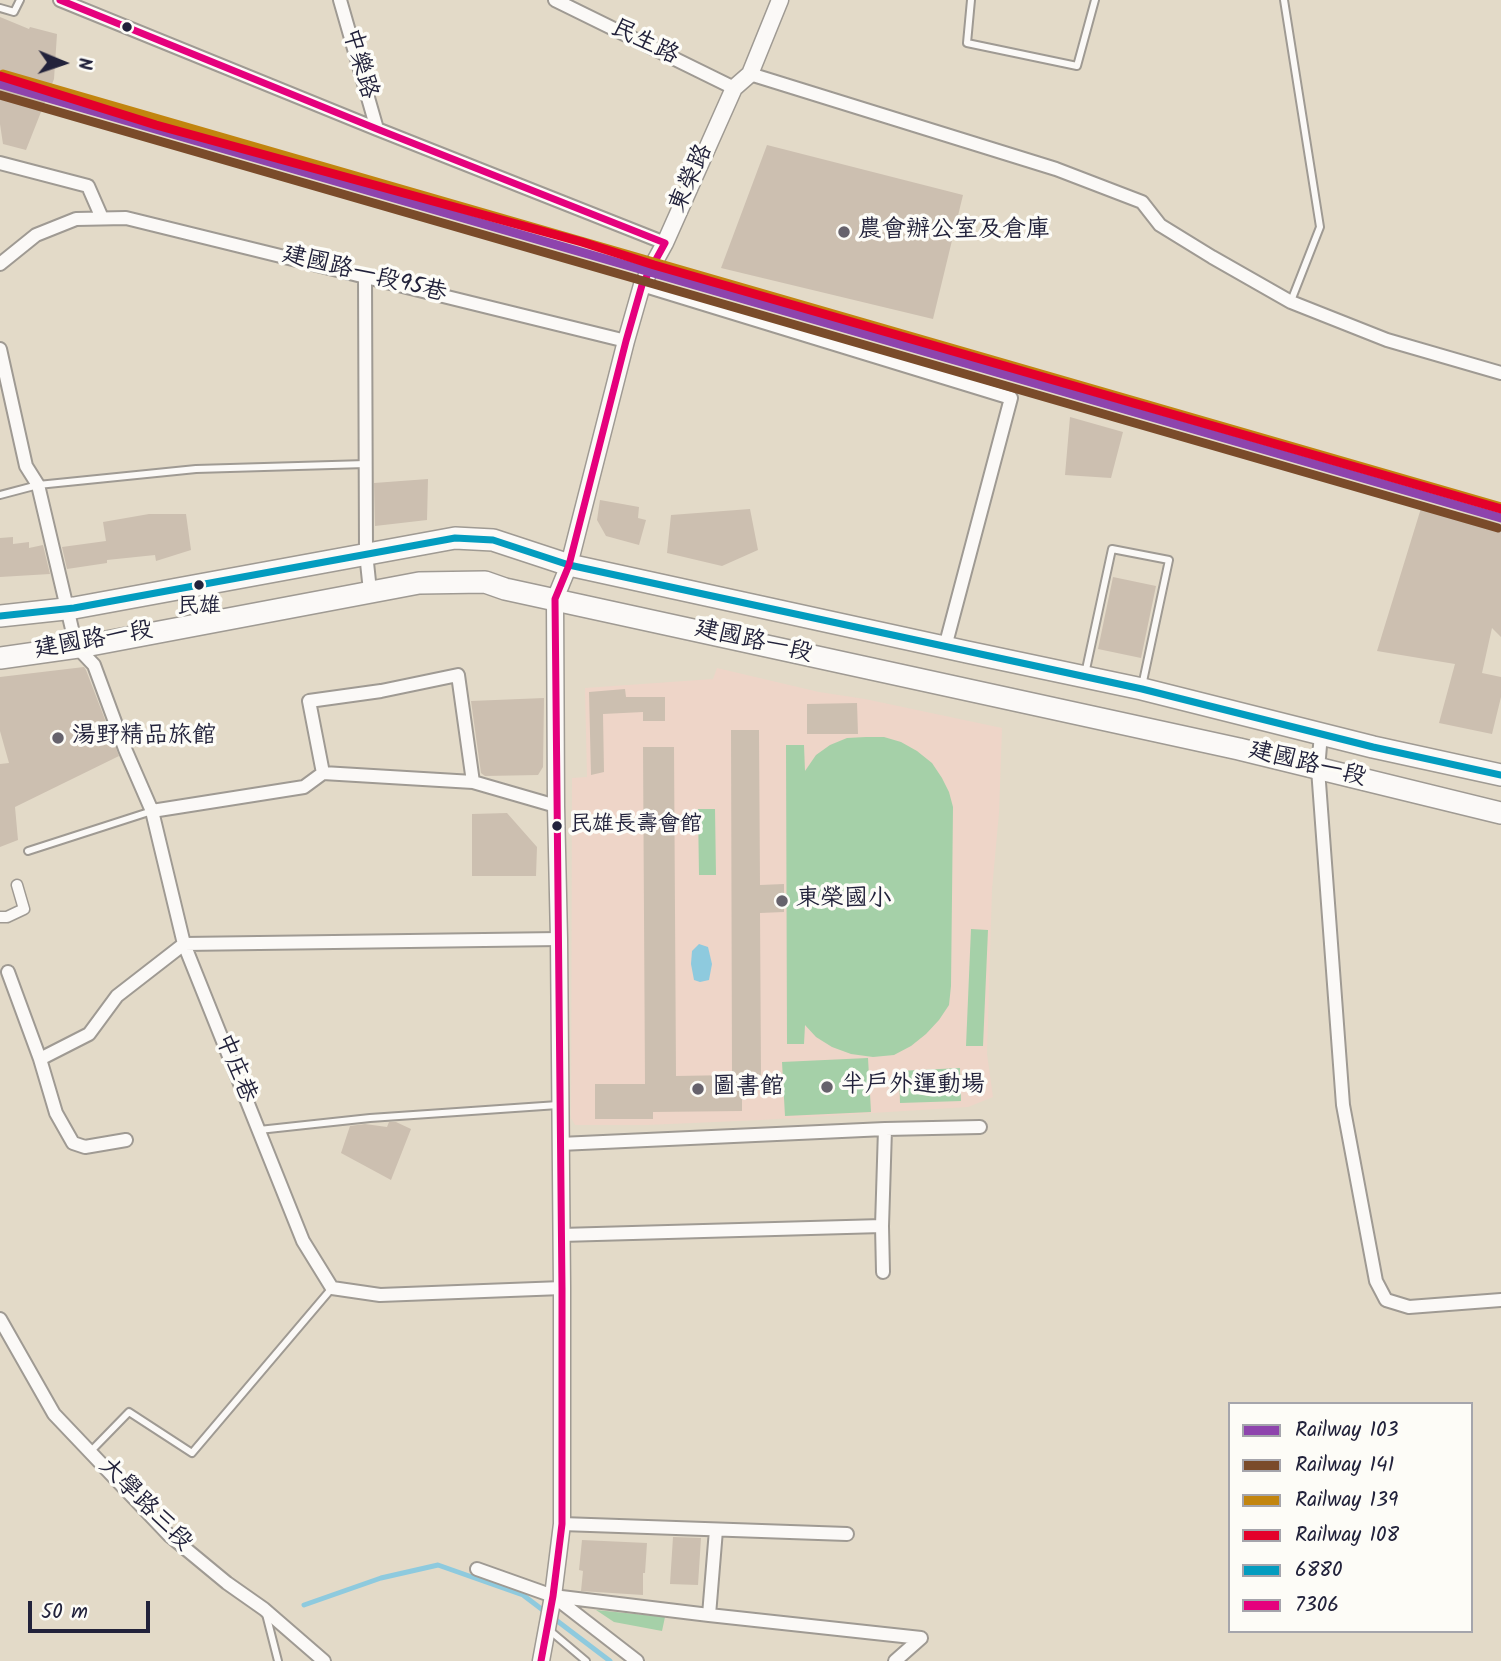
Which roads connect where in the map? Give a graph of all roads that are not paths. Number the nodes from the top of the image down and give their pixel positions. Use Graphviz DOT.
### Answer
graph roads {
  1 [pos="20,0"];
  2 [pos="60,0"];
  3 [pos="340,0"];
  4 [pos="555,0"];
  5 [pos="779,0"];
  6 [pos="971,0"];
  7 [pos="1095,0"];
  8 [pos="1284,0"];
  9 [pos="0,8"];
  10 [pos="750,74"];
  11 [pos="734,88"];
  12 [pos="377,129"];
  13 [pos="0,163"];
  14 [pos="102,218"];
  15 [pos="665,243"];
  16 [pos="0,264"];
  17 [pos="365,276"];
  18 [pos="642,285"];
  19 [pos="1291,302"];
  20 [pos="626,341"];
  21 [pos="0,349"];
  22 [pos="1501,373"];
  23 [pos="366,464"];
  24 [pos="38,485"];
  25 [pos="0,495"];
  26 [pos="366,553"];
  27 [pos="569,565"];
  28 [pos="370,591"];
  29 [pos="555,599"];
  30 [pos="67,608"];
  31 [pos="0,616"];
  32 [pos="74,638"];
  33 [pos="946,647"];
  34 [pos="0,658"];
  35 [pos="1084,676"];
  36 [pos="1142,689"];
  37 [pos="1321,734"];
  38 [pos="1318,769"];
  39 [pos="323,774"];
  40 [pos="1501,775"];
  41 [pos="473,782"];
  42 [pos="556,806"];
  43 [pos="152,811"];
  44 [pos="1501,813"];
  45 [pos="28,851"];
  46 [pos="17,885"];
  47 [pos="0,918"];
  48 [pos="559,939"];
  49 [pos="184,944"];
  50 [pos="8,972"];
  51 [pos="40,1059"];
  52 [pos="560,1105"];
  53 [pos="980,1127"];
  54 [pos="885,1129"];
  55 [pos="259,1130"];
  56 [pos="126,1140"];
  57 [pos="560,1144"];
  58 [pos="882,1226"];
  59 [pos="561,1235"];
  60 [pos="883,1272"];
  61 [pos="332,1288"];
  62 [pos="562,1288"];
  63 [pos="1501,1300"];
  64 [pos="0,1320"];
  65 [pos="90,1452"];
  66 [pos="562,1524"];
  67 [pos="716,1530"];
  68 [pos="847,1534"];
  69 [pos="477,1569"];
  70 [pos="552,1600"];
  71 [pos="264,1609"];
  72 [pos="709,1615"];
  73 [pos="547,1627"];
  74 [pos="278,1661"];
  75 [pos="324,1661"];
  76 [pos="541,1661"];
  77 [pos="586,1661"];
  78 [pos="638,1661"];
  79 [pos="895,1661"];
  1 -- 9 [label="lane"];
  2 -- 12 [label="street"];
  3 -- 12 [label="street, 中樂路"];
  4 -- 11 [label="street, 民生路"];
  5 -- 10 [label="street"];
  6 -- 7 [label="lane"];
  8 -- 19 [label="lane"];
  10 -- 11 [label="street, 東榮路"];
  10 -- 19 [label="street"];
  11 -- 15 [label="street, 東榮路"];
  12 -- 15 [label="street"];
  13 -- 14 [label="street"];
  14 -- 16 [label="street, 建國路一段95巷"];
  14 -- 17 [label="street, 建國路一段95巷"];
  15 -- 18 [label="street, 東榮路"];
  17 -- 20 [label="street, 建國路一段95巷"];
  17 -- 23 [label="street"];
  18 -- 20 [label="street, 東榮路"];
  18 -- 33 [label="street"];
  19 -- 22 [label="street"];
  20 -- 27 [label="street, 東榮路"];
  21 -- 24 [label="street"];
  23 -- 24 [label="lane"];
  23 -- 26 [label="street"];
  24 -- 25 [label="lane"];
  24 -- 30 [label="street"];
  26 -- 27 [label="main road, 建國路一段"];
  26 -- 28 [label="street"];
  26 -- 30 [label="main road, 建國路一段"];
  27 -- 29 [label="street, 東榮路"];
  27 -- 33 [label="main road, 建國路一段"];
  28 -- 29 [label="main road, 建國路一段"];
  28 -- 32 [label="main road, 建國路一段"];
  29 -- 38 [label="main road, 建國路一段"];
  29 -- 42 [label="street, 東榮路"];
  30 -- 31 [label="main road, 建國路一段"];
  30 -- 32 [label="street"];
  32 -- 34 [label="main road, 建國路一段"];
  32 -- 43 [label="street, 中庄巷"];
  33 -- 35 [label="main road, 建國路一段"];
  35 -- 36 [label="main road, 建國路一段"];
  35 -- 36 [label="lane"];
  36 -- 37 [label="main road, 建國路一段"];
  37 -- 38 [label="street"];
  37 -- 40 [label="main road, 建國路一段"];
  38 -- 44 [label="main road, 建國路一段"];
  38 -- 63 [label="street"];
  39 -- 41 [label="street"];
  39 -- 41 [label="street"];
  39 -- 43 [label="street"];
  41 -- 42 [label="street"];
  42 -- 48 [label="street, 東榮路"];
  43 -- 45 [label="lane"];
  43 -- 49 [label="street, 中庄巷"];
  46 -- 47 [label="street"];
  48 -- 49 [label="street"];
  48 -- 52 [label="street, 東榮路"];
  49 -- 51 [label="street"];
  49 -- 55 [label="street, 中庄巷"];
  50 -- 51 [label="street"];
  51 -- 56 [label="street"];
  52 -- 55 [label="lane"];
  52 -- 57 [label="street, 東榮路"];
  53 -- 54 [label="street"];
  54 -- 57 [label="street"];
  54 -- 58 [label="street"];
  55 -- 61 [label="street, 中庄巷"];
  57 -- 59 [label="street, 東榮路"];
  58 -- 59 [label="street"];
  58 -- 60 [label="street"];
  59 -- 62 [label="street, 東榮路"];
  61 -- 62 [label="street"];
  61 -- 65 [label="lane"];
  62 -- 66 [label="street, 東榮路"];
  64 -- 65 [label="street, 大學路三段"];
  65 -- 71 [label="street, 大學路三段"];
  66 -- 67 [label="street"];
  66 -- 70 [label="street, 東榮路"];
  67 -- 68 [label="street"];
  67 -- 72 [label="street"];
  69 -- 70 [label="street"];
  70 -- 72 [label="street"];
  70 -- 73 [label="street, 東榮路"];
  70 -- 78 [label="street"];
  71 -- 74 [label="lane"];
  71 -- 75 [label="street, 大學路三段"];
  72 -- 79 [label="street"];
  73 -- 76 [label="street, 東榮路"];
  73 -- 77 [label="lane"];
}
